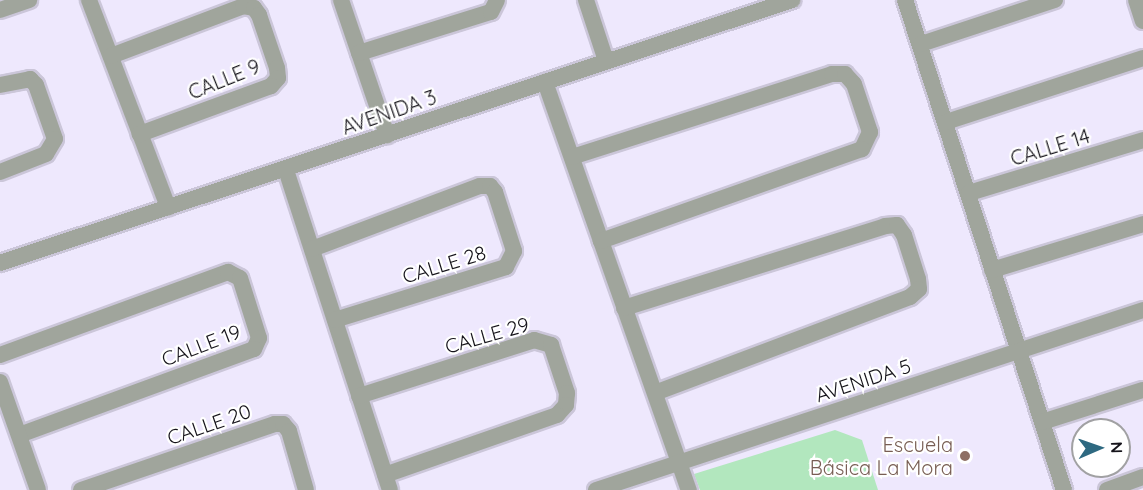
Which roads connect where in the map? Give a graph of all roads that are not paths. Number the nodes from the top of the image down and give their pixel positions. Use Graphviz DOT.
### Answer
graph roads {
  1 [pos="29,0"];
  2 [pos="89,0"];
  3 [pos="341,0"];
  4 [pos="497,0"];
  5 [pos="586,0"];
  6 [pos="792,0"];
  7 [pos="905,0"];
  8 [pos="1055,0"];
  9 [pos="1136,0"];
  10 [pos="0,10"];
  11 [pos="1143,21"];
  12 [pos="921,44"];
  13 [pos="359,53"];
  14 [pos="111,56"];
  15 [pos="1143,58"];
  16 [pos="606,61"];
  17 [pos="545,82"];
  18 [pos="0,85"];
  19 [pos="946,122"];
  20 [pos="140,134"];
  21 [pos="387,135"];
  22 [pos="1143,140"];
  23 [pos="572,158"];
  24 [pos="286,170"];
  25 [pos="0,172"];
  26 [pos="969,193"];
  27 [pos="168,207"];
  28 [pos="1143,224"];
  29 [pos="601,241"];
  30 [pos="312,249"];
  31 [pos="0,263"];
  32 [pos="992,270"];
  33 [pos="624,308"];
  34 [pos="1143,310"];
  35 [pos="335,320"];
  36 [pos="1019,352"];
  37 [pos="0,355"];
  38 [pos="0,382"];
  39 [pos="1143,390"];
  40 [pos="655,393"];
  41 [pos="359,396"];
  42 [pos="1042,422"];
  43 [pos="19,435"];
  44 [pos="679,462"];
  45 [pos="1143,477"];
  46 [pos="387,483"];
  47 [pos="38,490"];
  48 [pos="81,490"];
  49 [pos="306,490"];
  50 [pos="596,490"];
  51 [pos="689,490"];
  52 [pos="1064,490"];
  53 [pos="1107,490"];
  1 -- 10 [label="street"];
  2 -- 14 [label="street"];
  3 -- 13 [label="street"];
  4 -- 13 [label="street"];
  5 -- 16 [label="street"];
  6 -- 16 [label="street, AVENIDA 3"];
  7 -- 12 [label="street"];
  8 -- 12 [label="street"];
  9 -- 11 [label="street"];
  12 -- 19 [label="street"];
  13 -- 21 [label="street"];
  14 -- 20 [label="street"];
  14 -- 20 [label="street, CALLE 9"];
  15 -- 19 [label="street"];
  16 -- 17 [label="street, AVENIDA 3"];
  17 -- 21 [label="street, AVENIDA 3"];
  17 -- 23 [label="street"];
  18 -- 25 [label="street"];
  19 -- 26 [label="street"];
  20 -- 27 [label="street"];
  21 -- 24 [label="street, AVENIDA 3"];
  22 -- 26 [label="street, CALLE 14"];
  23 -- 29 [label="street"];
  23 -- 29 [label="street"];
  24 -- 27 [label="street, AVENIDA 3"];
  24 -- 30 [label="street"];
  26 -- 32 [label="street"];
  27 -- 31 [label="street, AVENIDA 3"];
  28 -- 32 [label="street"];
  29 -- 33 [label="street"];
  30 -- 35 [label="street"];
  30 -- 35 [label="street, CALLE 28"];
  32 -- 36 [label="street"];
  33 -- 40 [label="street"];
  33 -- 40 [label="street"];
  34 -- 36 [label="street, AVENIDA 5"];
  35 -- 41 [label="street"];
  36 -- 42 [label="street"];
  36 -- 44 [label="street, AVENIDA 5"];
  37 -- 43 [label="street, CALLE 19"];
  38 -- 43 [label="street"];
  39 -- 42 [label="street"];
  40 -- 44 [label="street"];
  41 -- 46 [label="street"];
  41 -- 46 [label="street, CALLE 29"];
  42 -- 52 [label="street"];
  43 -- 47 [label="street"];
  44 -- 50 [label="street, AVENIDA 5"];
  44 -- 51 [label="street"];
  45 -- 53 [label="street"];
  48 -- 49 [label="street, CALLE 20"];
}
